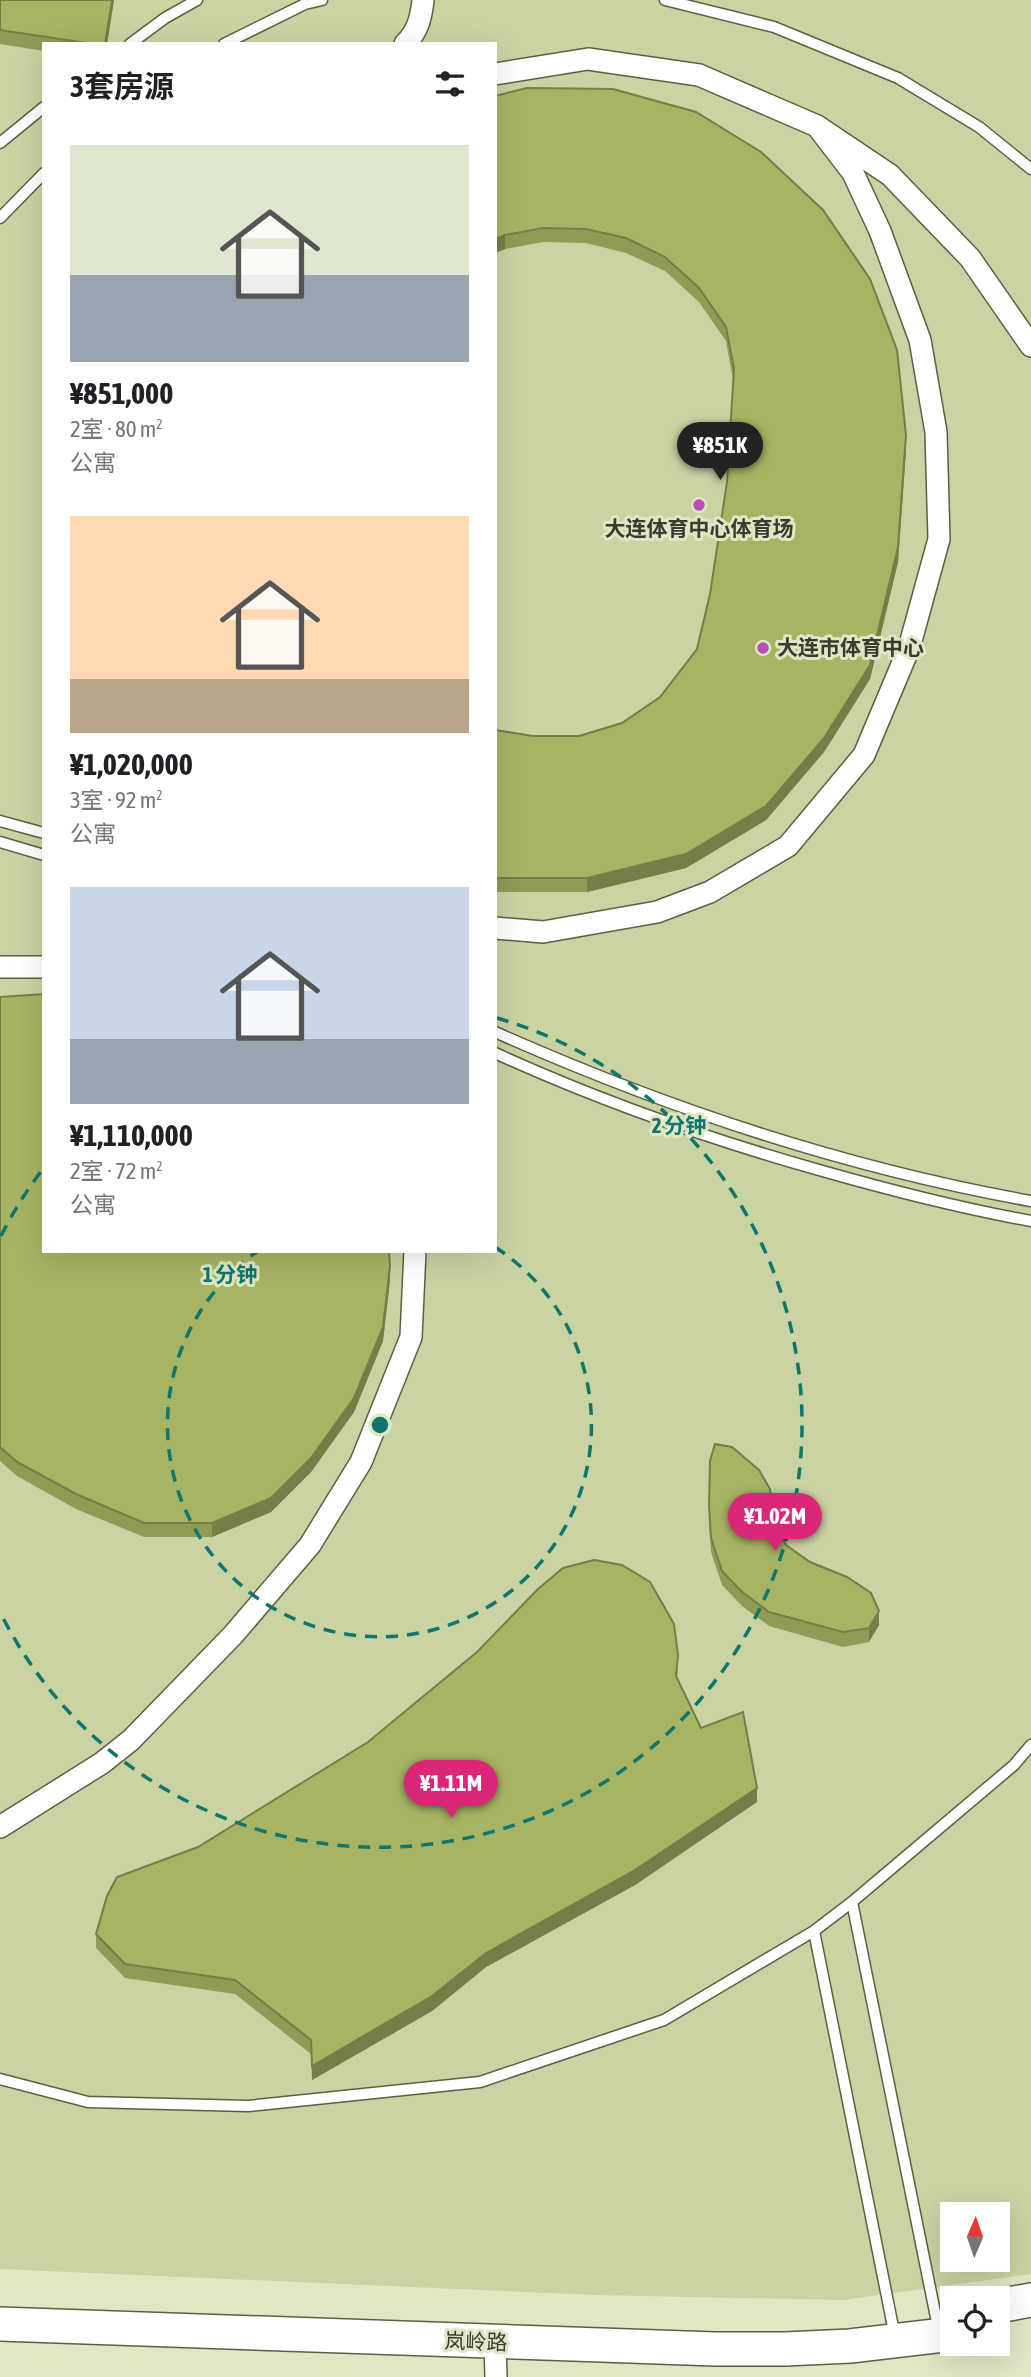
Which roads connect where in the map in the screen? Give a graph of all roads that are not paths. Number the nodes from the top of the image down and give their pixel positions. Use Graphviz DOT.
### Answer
graph roads {
  1 [pos="197,0"];
  2 [pos="322,0"];
  3 [pos="424,0"];
  4 [pos="665,0"];
  5 [pos="133,42"];
  6 [pos="227,42"];
  7 [pos="407,42"];
  8 [pos="497,74"];
  9 [pos="42,109"];
  10 [pos="817,125"];
  11 [pos="0,143"];
  12 [pos="1031,169"];
  13 [pos="42,175"];
  14 [pos="0,218"];
  15 [pos="1031,346"];
  16 [pos="0,821"];
  17 [pos="42,833"];
  18 [pos="0,842"];
  19 [pos="42,854"];
  20 [pos="497,928"];
  21 [pos="0,967"];
  22 [pos="42,967"];
  23 [pos="497,1033"];
  24 [pos="497,1054"];
  25 [pos="1031,1201"];
  26 [pos="1031,1221"];
  27 [pos="415,1253"];
  28 [pos="1031,1745"];
  29 [pos="0,1827"];
  30 [pos="852,1902"];
  31 [pos="814,1931"];
  32 [pos="0,2079"];
  33 [pos="1031,2300"];
  34 [pos="940,2301"];
  35 [pos="0,2304"];
  36 [pos="1010,2304"];
  37 [pos="1031,2322"];
  38 [pos="0,2324"];
  39 [pos="940,2325"];
  40 [pos="1010,2326"];
  41 [pos="894,2330"];
  42 [pos="495,2343"];
  43 [pos="496,2377"];
  1 -- 5 [label="lane"];
  2 -- 6 [label="lane"];
  3 -- 7 [label="street"];
  4 -- 12 [label="lane"];
  8 -- 10 [label="street"];
  9 -- 11 [label="lane"];
  10 -- 15 [label="street"];
  10 -- 20 [label="street"];
  13 -- 14 [label="lane"];
  16 -- 17 [label="lane"];
  18 -- 19 [label="lane"];
  21 -- 22 [label="street"];
  23 -- 25 [label="lane"];
  24 -- 26 [label="lane"];
  27 -- 29 [label="street"];
  28 -- 30 [label="lane"];
  30 -- 31 [label="lane"];
  30 -- 34 [label="lane"];
  31 -- 32 [label="lane"];
  31 -- 41 [label="lane"];
  33 -- 36 [label="main road"];
  35 -- 41 [label="main road, 岚岭路"];
  37 -- 40 [label="main road"];
  38 -- 42 [label="main road, 岚岭路"];
  39 -- 41 [label="main road, 岚岭路"];
  41 -- 42 [label="main road, 岚岭路"];
  42 -- 43 [label="street"];
}
